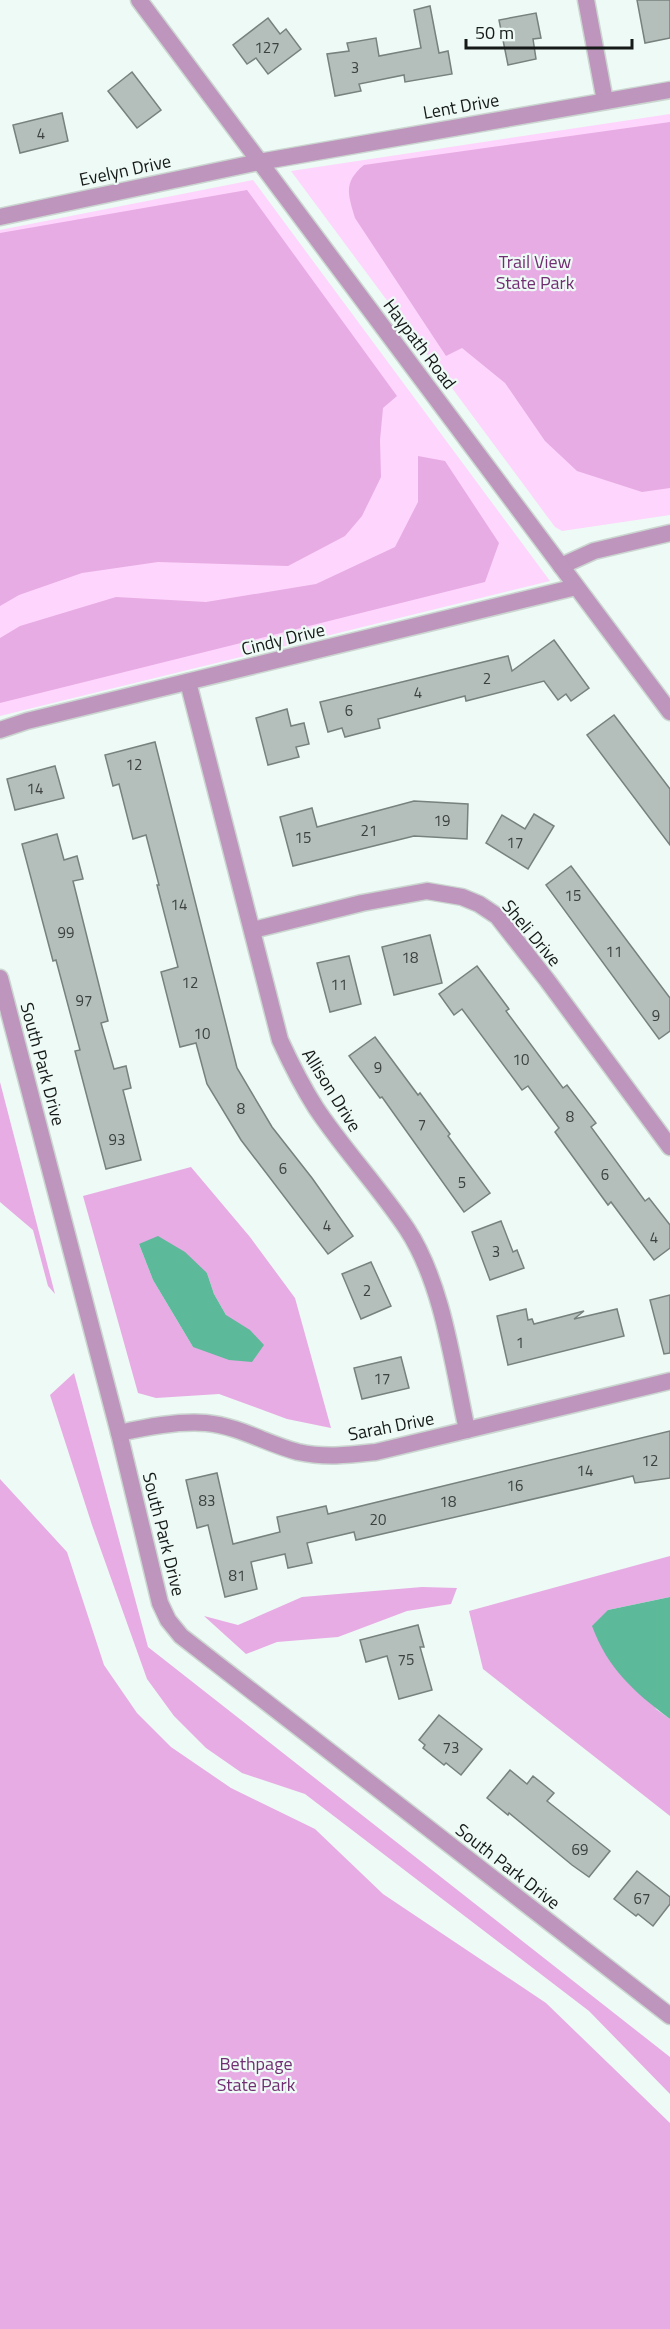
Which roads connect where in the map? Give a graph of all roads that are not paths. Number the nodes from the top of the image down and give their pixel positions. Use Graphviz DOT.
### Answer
graph roads {
  1 [pos="139,0"];
  2 [pos="586,0"];
  3 [pos="670,90"];
  4 [pos="605,101"];
  5 [pos="259,162"];
  6 [pos="0,217"];
  7 [pos="670,533"];
  8 [pos="561,566"];
  9 [pos="576,587"];
  10 [pos="188,682"];
  11 [pos="670,712"];
  12 [pos="0,730"];
  13 [pos="253,930"];
  14 [pos="0,978"];
  15 [pos="670,1147"];
  16 [pos="670,1381"];
  17 [pos="467,1430"];
  18 [pos="119,1433"];
  19 [pos="670,2016"];
  1 -- 5 [label="street, Haypath Road"];
  2 -- 4 [label="street"];
  3 -- 4 [label="street, Lent Drive"];
  4 -- 5 [label="street, Lent Drive"];
  5 -- 6 [label="street, Evelyn Drive"];
  5 -- 8 [label="street, Haypath Road"];
  7 -- 8 [label="street"];
  8 -- 9 [label="street, Haypath Road"];
  9 -- 10 [label="street, Cindy Drive"];
  9 -- 11 [label="street, Haypath Road"];
  10 -- 12 [label="street, Cindy Drive"];
  10 -- 13 [label="street, Allison Drive"];
  13 -- 15 [label="street, Sheli Drive"];
  13 -- 17 [label="street, Allison Drive"];
  14 -- 18 [label="street, South Park Drive"];
  16 -- 17 [label="street, Sarah Drive"];
  17 -- 18 [label="street, Sarah Drive"];
  18 -- 19 [label="street, South Park Drive"];
}
